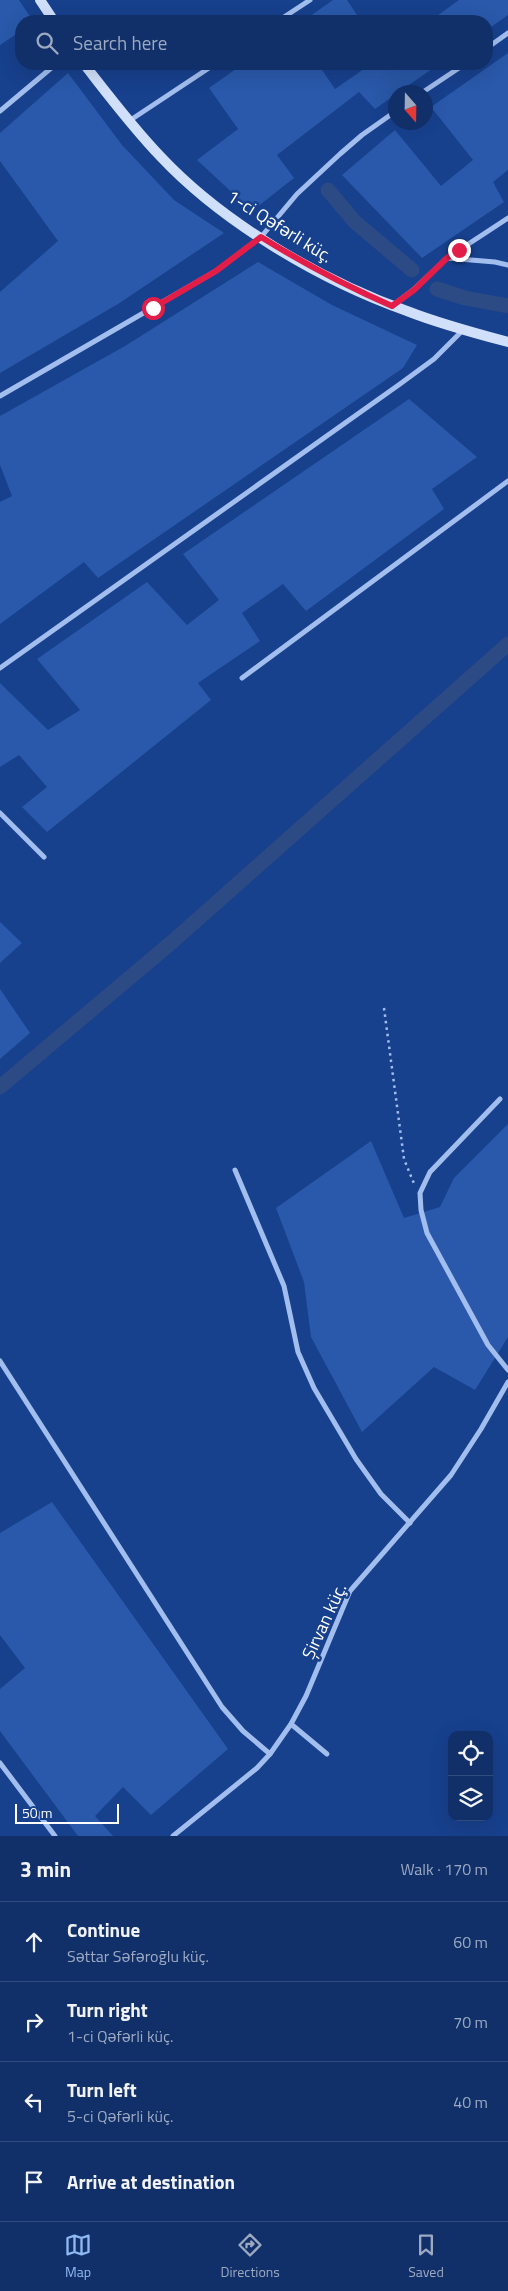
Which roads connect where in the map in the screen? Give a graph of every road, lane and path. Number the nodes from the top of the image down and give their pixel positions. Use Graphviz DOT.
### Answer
graph roads {
  1 [pos="40,0"];
  2 [pos="310,0"];
  3 [pos="50,15"];
  4 [pos="287,15"];
  5 [pos="508,33"];
  6 [pos="493,44"];
  7 [pos="49,70"];
  8 [pos="89,70"];
  9 [pos="206,70"];
  10 [pos="456,70"];
  11 [pos="433,85"];
  12 [pos="0,111"];
  13 [pos="388,117"];
  14 [pos="129,121"];
  15 [pos="508,218"];
  16 [pos="261,237"];
  17 [pos="447,258"];
  18 [pos="508,264"];
  19 [pos="392,306"];
  20 [pos="464,330"];
  21 [pos="508,342"];
  22 [pos="0,396"];
  23 [pos="508,481"];
  24 [pos="0,668"];
  25 [pos="242,678"];
  26 [pos="0,813"];
  27 [pos="44,857"];
  28 [pos="384,1008"];
  29 [pos="500,1099"];
  30 [pos="235,1170"];
  31 [pos="420,1193"];
  32 [pos="0,1360"];
  33 [pos="508,1370"];
  34 [pos="508,1382"];
  35 [pos="410,1523"];
  36 [pos="291,1724"];
  37 [pos="270,1754"];
  38 [pos="327,1754"];
  39 [pos="0,1763"];
  40 [pos="55,1836"];
  41 [pos="173,1836"];
  1 -- 3 [label="street"];
  2 -- 4 [label="street"];
  5 -- 6 [label="street"];
  7 -- 12 [label="street"];
  8 -- 14 [label="street, 1-ci Qəfərli küç."];
  9 -- 14 [label="street"];
  10 -- 11 [label="street"];
  13 -- 16 [label="street"];
  14 -- 16 [label="street, 1-ci Qəfərli küç."];
  15 -- 17 [label="street"];
  16 -- 19 [label="street, 1-ci Qəfərli küç."];
  16 -- 22 [label="street"];
  17 -- 18 [label="street"];
  17 -- 19 [label="street"];
  19 -- 20 [label="street, 1-ci Qəfərli küç."];
  20 -- 21 [label="street, 1-ci Qəfərli küç."];
  20 -- 24 [label="street"];
  23 -- 25 [label="street"];
  26 -- 27 [label="street"];
  28 -- 31 [label="path"];
  29 -- 31 [label="street"];
  30 -- 35 [label="street"];
  31 -- 33 [label="street"];
  32 -- 37 [label="street"];
  34 -- 35 [label="street, Şirvan küç."];
  35 -- 36 [label="street, Şirvan küç."];
  36 -- 37 [label="street, Şirvan küç."];
  36 -- 38 [label="street"];
  37 -- 41 [label="street, Şirvan küç."];
  39 -- 40 [label="street"];
}
